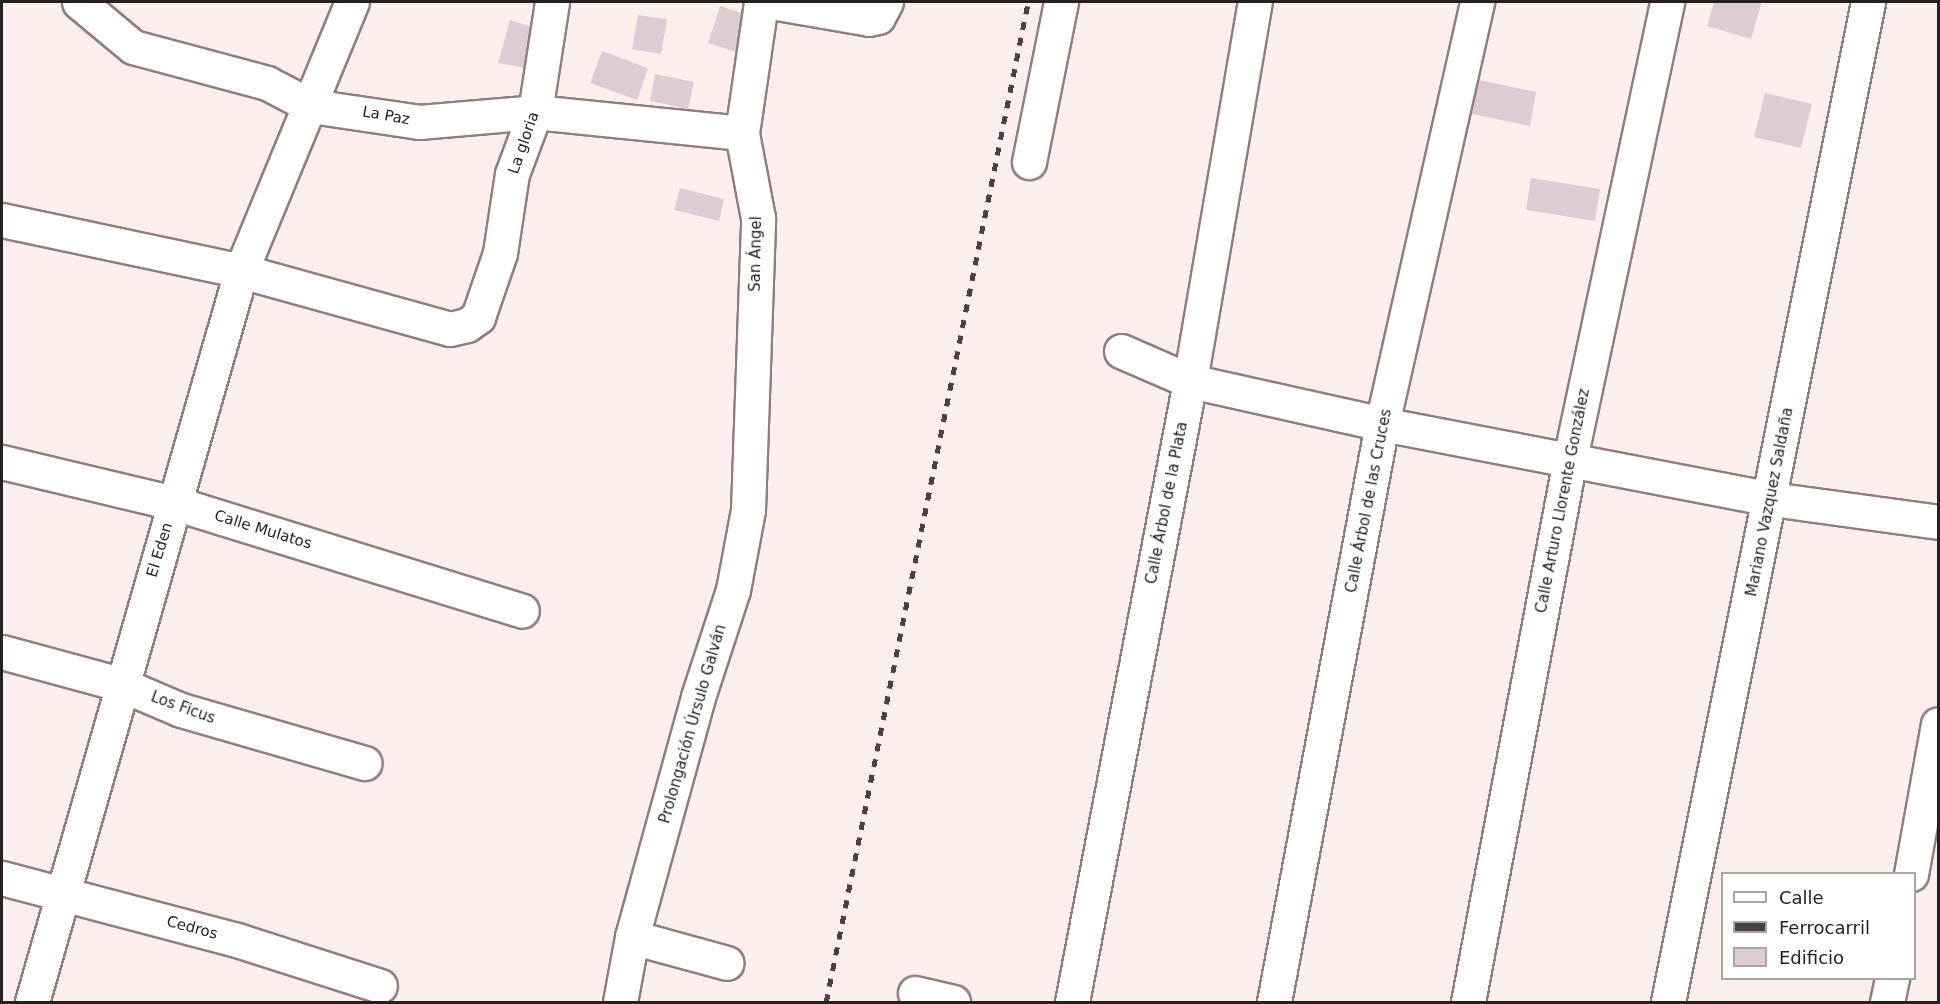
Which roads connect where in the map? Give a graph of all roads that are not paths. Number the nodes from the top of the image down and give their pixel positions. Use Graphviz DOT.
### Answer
graph roads {
  1 [pos="79,2"];
  2 [pos="352,2"];
  3 [pos="552,2"];
  4 [pos="761,2"];
  5 [pos="771,2"];
  6 [pos="1061,2"];
  7 [pos="1255,2"];
  8 [pos="1477,2"];
  9 [pos="1667,2"];
  10 [pos="1868,2"];
  11 [pos="885,5"];
  12 [pos="111,14"];
  13 [pos="311,106"];
  14 [pos="535,112"];
  15 [pos="742,133"];
  16 [pos="1029,162"];
  17 [pos="2,220"];
  18 [pos="241,271"];
  19 [pos="1121,351"];
  20 [pos="1190,381"];
  21 [pos="1382,424"];
  22 [pos="1570,459"];
  23 [pos="2,462"];
  24 [pos="1771,498"];
  25 [pos="174,503"];
  26 [pos="748,510"];
  27 [pos="1938,522"];
  28 [pos="522,610"];
  29 [pos="2,652"];
  30 [pos="120,684"];
  31 [pos="1938,724"];
  32 [pos="365,763"];
  33 [pos="1911,872"];
  34 [pos="2,878"];
  35 [pos="63,894"];
  36 [pos="633,937"];
  37 [pos="727,963"];
  38 [pos="1892,980"];
  39 [pos="380,986"];
  40 [pos="915,993"];
  41 [pos="32,1002"];
  42 [pos="620,1002"];
  43 [pos="953,1002"];
  44 [pos="1072,1002"];
  45 [pos="1274,1002"];
  46 [pos="1468,1002"];
  47 [pos="1668,1002"];
  48 [pos="1887,1002"];
  1 -- 12 [label="street, La Paz"];
  2 -- 13 [label="street"];
  3 -- 14 [label="street, La gloria"];
  4 -- 15 [label="street, San Ángel"];
  5 -- 11 [label="street"];
  6 -- 16 [label="street"];
  7 -- 20 [label="street, Calle Árbol de la Plata"];
  8 -- 21 [label="street, Calle Árbol de las Cruces"];
  9 -- 22 [label="street, Calle Arturo Llorente González"];
  10 -- 24 [label="street, Mariano Vazquez Saldaña"];
  12 -- 13 [label="street, La Paz"];
  13 -- 14 [label="street, La Paz"];
  13 -- 18 [label="street, El Eden"];
  14 -- 15 [label="street, La Paz"];
  14 -- 18 [label="street, La gloria"];
  15 -- 26 [label="street, San Ángel"];
  17 -- 18 [label="street"];
  18 -- 25 [label="street, El Eden"];
  19 -- 20 [label="street"];
  20 -- 21 [label="street"];
  20 -- 44 [label="street, Calle Árbol de la Plata"];
  21 -- 22 [label="street"];
  21 -- 45 [label="street, Calle Árbol de las Cruces"];
  22 -- 24 [label="street"];
  22 -- 46 [label="street, Calle Arturo Llorente González"];
  23 -- 25 [label="street, Calle Mulatos"];
  24 -- 27 [label="street"];
  24 -- 47 [label="street, Mariano Vazquez Saldaña"];
  25 -- 28 [label="street, Calle Mulatos"];
  25 -- 30 [label="street, El Eden"];
  26 -- 36 [label="street, Prolongación Úrsulo Galván"];
  29 -- 30 [label="street, Los Ficus"];
  30 -- 32 [label="street, Los Ficus"];
  30 -- 35 [label="street, El Eden"];
  31 -- 33 [label="street"];
  34 -- 35 [label="street, Cedros"];
  35 -- 39 [label="street, Cedros"];
  35 -- 41 [label="street, El Eden"];
  36 -- 37 [label="street"];
  36 -- 42 [label="street, Prolongación Úrsulo Galván"];
  38 -- 48 [label="street"];
  40 -- 43 [label="street"];
}
